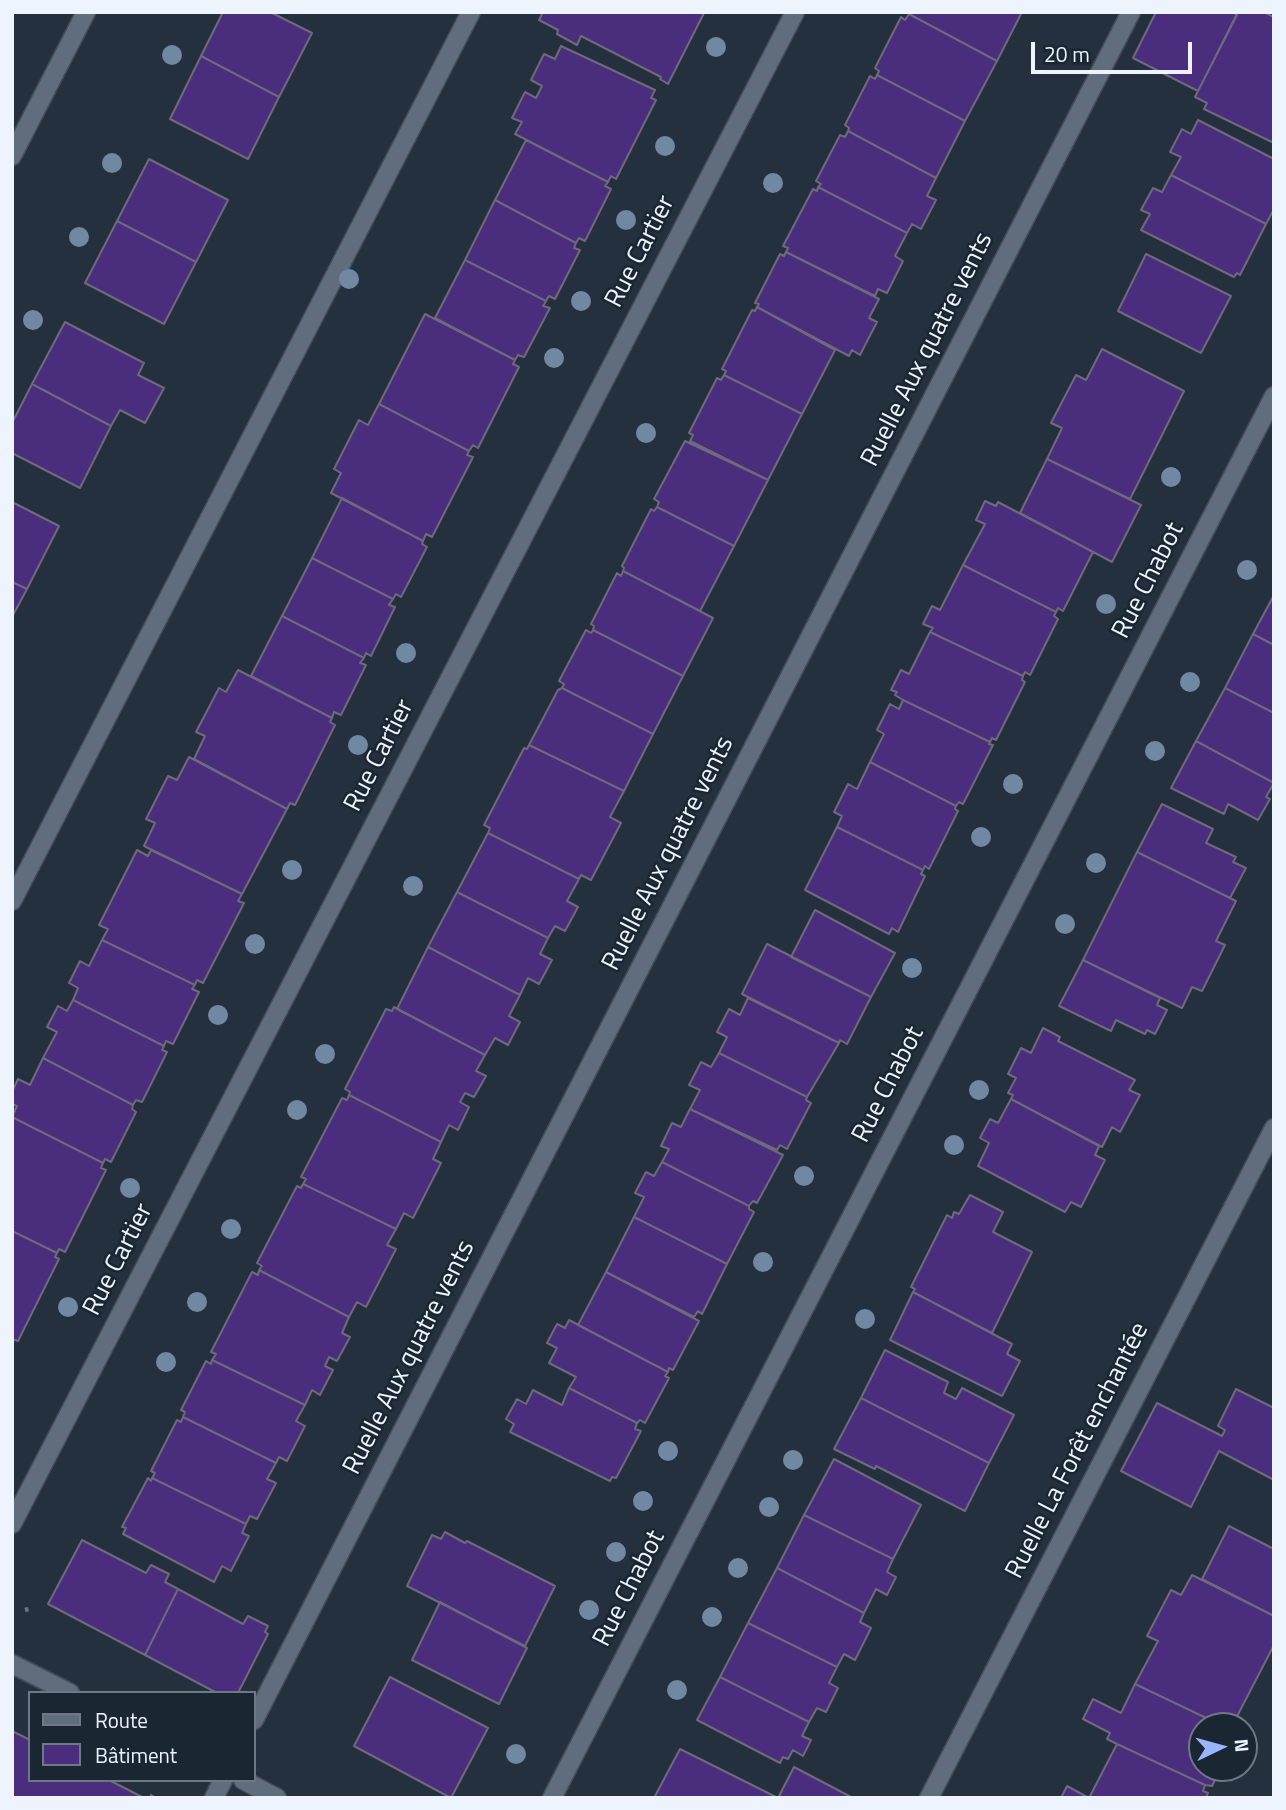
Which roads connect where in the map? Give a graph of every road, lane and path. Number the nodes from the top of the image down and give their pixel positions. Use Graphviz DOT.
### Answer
graph roads {
  1 [pos="86,12"];
  2 [pos="471,12"];
  3 [pos="794,12"];
  4 [pos="1131,12"];
  5 [pos="12,156"];
  6 [pos="1274,396"];
  7 [pos="12,901"];
  8 [pos="1274,1129"];
  9 [pos="12,1524"];
  10 [pos="12,1664"];
  11 [pos="66,1691"];
  12 [pos="256,1716"];
  13 [pos="222,1782"];
  14 [pos="247,1782"];
  15 [pos="214,1798"];
  16 [pos="277,1798"];
  17 [pos="552,1798"];
  18 [pos="929,1798"];
  1 -- 5 [label="street"];
  2 -- 7 [label="street"];
  3 -- 9 [label="street, Rue Cartier"];
  4 -- 12 [label="street, Ruelle Aux quatre vents"];
  6 -- 17 [label="street, Rue Chabot"];
  8 -- 18 [label="street, Ruelle La Forêt enchantée"];
  10 -- 11 [label="street"];
  13 -- 15 [label="street"];
  14 -- 16 [label="street"];
}
